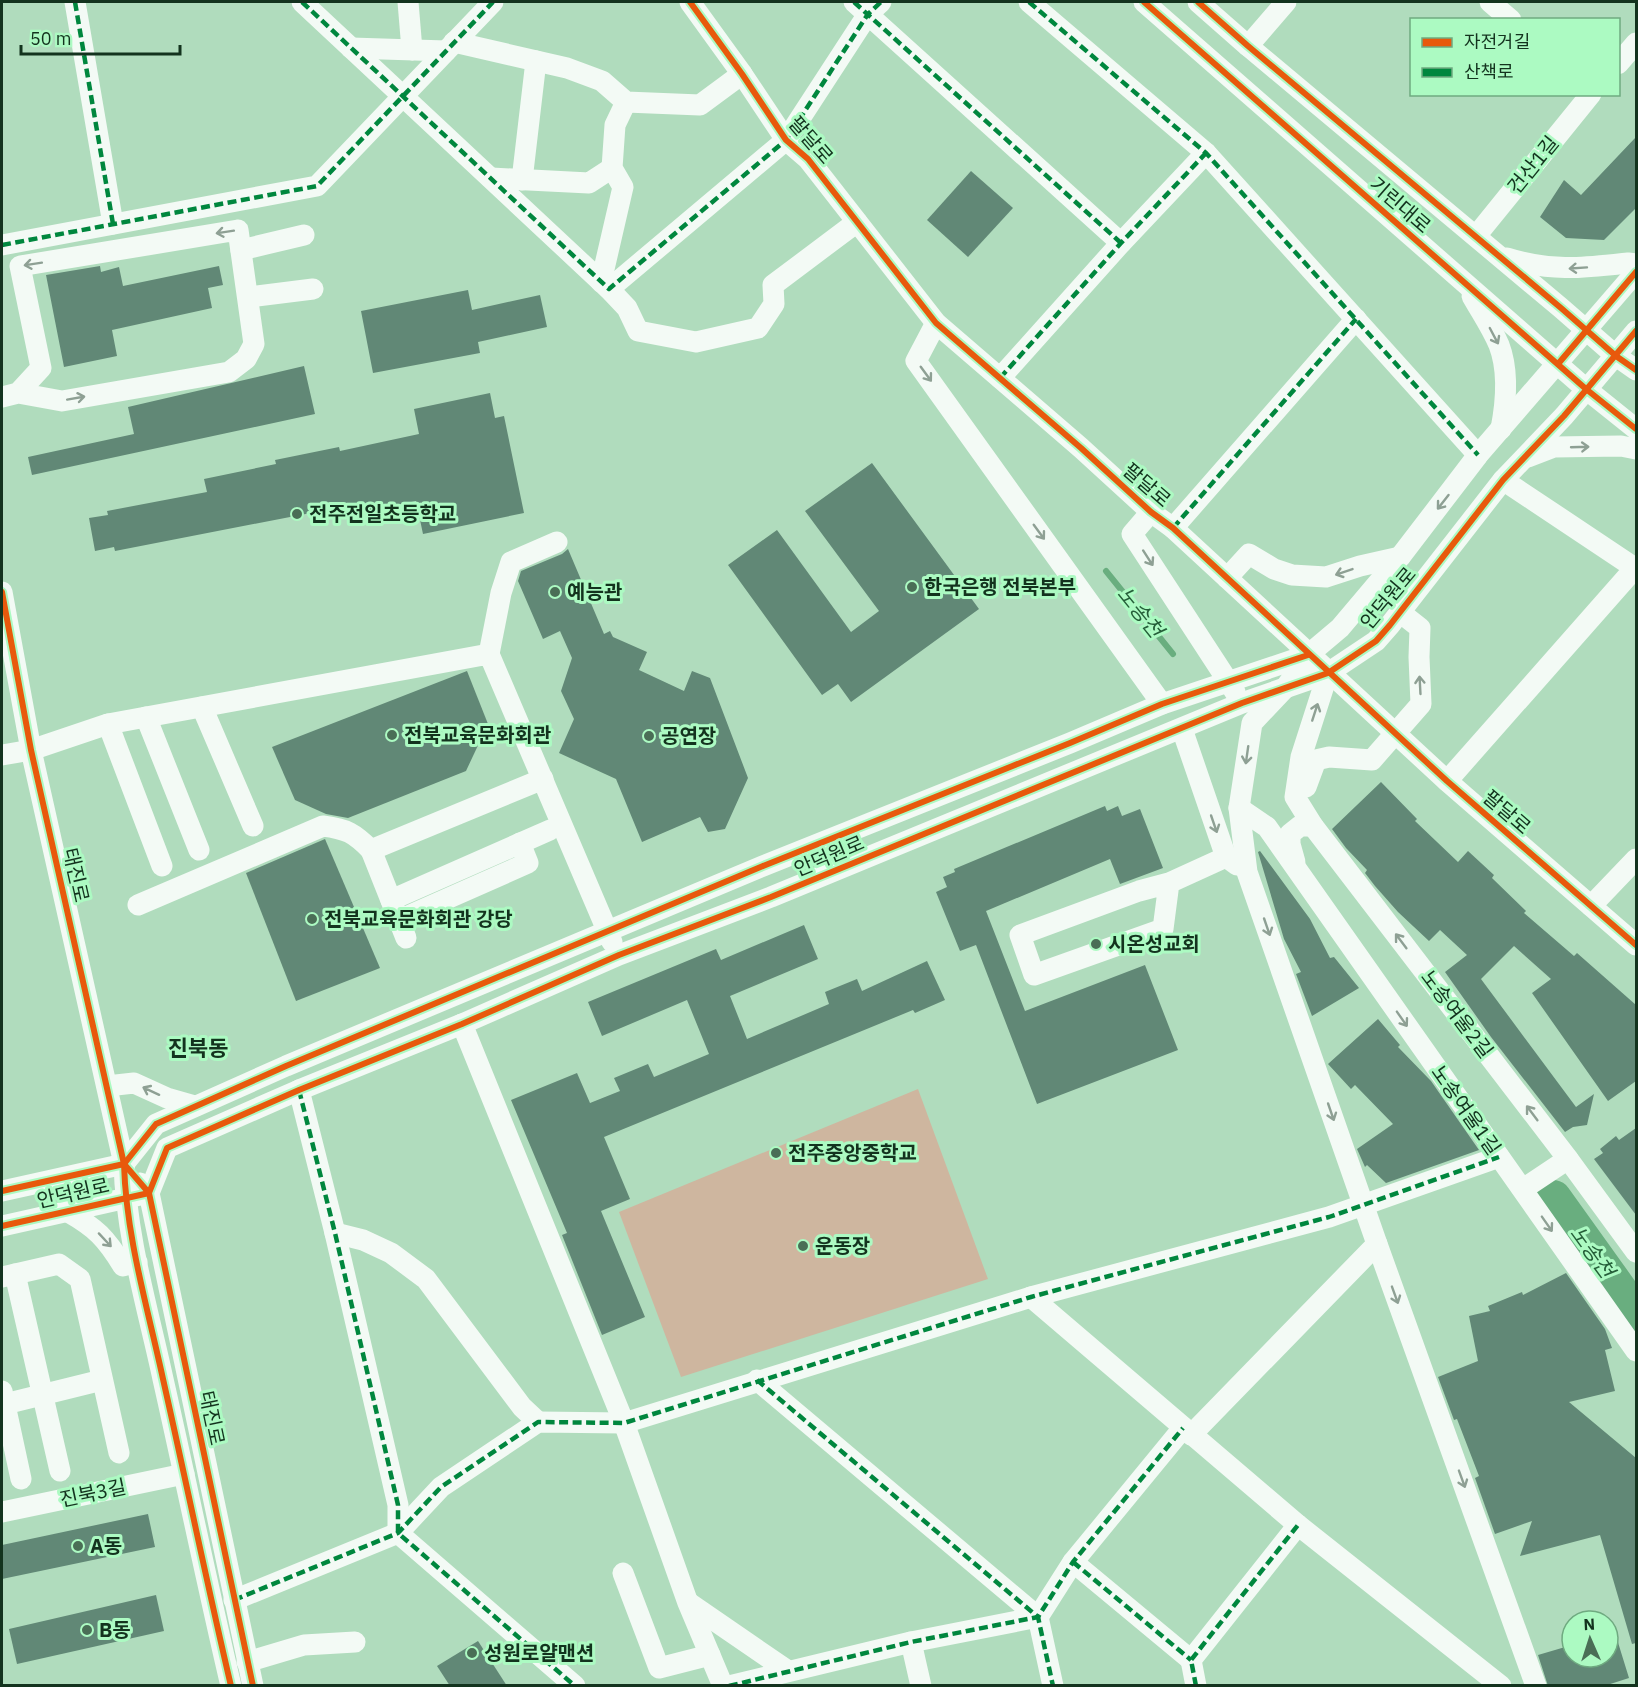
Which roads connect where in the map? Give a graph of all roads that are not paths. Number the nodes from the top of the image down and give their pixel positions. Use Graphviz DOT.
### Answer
graph roads {
  1 [pos="75,2"];
  2 [pos="302,2"];
  3 [pos="408,2"];
  4 [pos="493,2"];
  5 [pos="690,2"];
  6 [pos="1029,2"];
  7 [pos="1144,2"];
  8 [pos="1198,2"];
  9 [pos="1286,2"];
  10 [pos="1490,2"];
  11 [pos="868,6"];
  12 [pos="1509,18"];
  13 [pos="1636,44"];
  14 [pos="450,46"];
  15 [pos="1248,46"];
  16 [pos="351,48"];
  17 [pos="412,50"];
  18 [pos="536,61"];
  19 [pos="1620,62"];
  20 [pos="742,74"];
  21 [pos="403,96"];
  22 [pos="1589,96"];
  23 [pos="626,102"];
  24 [pos="786,140"];
  25 [pos="1206,153"];
  26 [pos="612,168"];
  27 [pos="491,178"];
  28 [pos="522,180"];
  29 [pos="857,222"];
  30 [pos="113,224"];
  31 [pos="304,235"];
  32 [pos="1476,236"];
  33 [pos="1121,243"];
  34 [pos="2,245"];
  35 [pos="241,250"];
  36 [pos="1497,255"];
  37 [pos="1636,264"];
  38 [pos="1636,272"];
  39 [pos="1466,284"];
  40 [pos="605,285"];
  41 [pos="313,289"];
  42 [pos="249,297"];
  43 [pos="1356,319"];
  44 [pos="936,323"];
  45 [pos="1587,330"];
  46 [pos="1636,331"];
  47 [pos="1616,356"];
  48 [pos="1558,364"];
  49 [pos="1636,370"];
  50 [pos="1000,378"];
  51 [pos="1586,389"];
  52 [pos="10,395"];
  53 [pos="1501,429"];
  54 [pos="1636,429"];
  55 [pos="1636,448"];
  56 [pos="1478,455"];
  57 [pos="1525,459"];
  58 [pos="1503,480"];
  59 [pos="1151,512"];
  60 [pos="1173,528"];
  61 [pos="557,542"];
  62 [pos="1400,557"];
  63 [pos="1636,568"];
  64 [pos="1227,578"];
  65 [pos="2,592"];
  66 [pos="1401,613"];
  67 [pos="489,654"];
  68 [pos="1308,655"];
  69 [pos="1328,673"];
  70 [pos="1229,681"];
  71 [pos="1286,687"];
  72 [pos="1242,703"];
  73 [pos="1162,704"];
  74 [pos="202,707"];
  75 [pos="146,717"];
  76 [pos="1252,723"];
  77 [pos="108,724"];
  78 [pos="1182,729"];
  79 [pos="1396,735"];
  80 [pos="31,750"];
  81 [pos="2,755"];
  82 [pos="543,779"];
  83 [pos="1447,782"];
  84 [pos="1296,790"];
  85 [pos="1239,808"];
  86 [pos="253,826"];
  87 [pos="1313,826"];
  88 [pos="550,830"];
  89 [pos="200,850"];
  90 [pos="371,850"];
  91 [pos="1226,857"];
  92 [pos="1636,859"];
  93 [pos="162,866"];
  94 [pos="1297,868"];
  95 [pos="1247,872"];
  96 [pos="1169,883"];
  97 [pos="138,905"];
  98 [pos="1591,906"];
  99 [pos="606,931"];
  100 [pos="1636,945"];
  101 [pos="619,955"];
  102 [pos="462,1024"];
  103 [pos="107,1086"];
  104 [pos="298,1090"];
  105 [pos="195,1106"];
  106 [pos="1499,1157"];
  107 [pos="1568,1159"];
  108 [pos="124,1164"];
  109 [pos="1523,1189"];
  110 [pos="2,1191"];
  111 [pos="149,1193"];
  112 [pos="125,1198"];
  113 [pos="1364,1206"];
  114 [pos="68,1212"];
  115 [pos="2,1226"];
  116 [pos="335,1233"];
  117 [pos="1377,1245"];
  118 [pos="1636,1252"];
  119 [pos="137,1262"];
  120 [pos="8,1276"];
  121 [pos="1031,1297"];
  122 [pos="1636,1351"];
  123 [pos="102,1380"];
  124 [pos="757,1380"];
  125 [pos="43,1395"];
  126 [pos="3,1397"];
  127 [pos="538,1422"];
  128 [pos="624,1423"];
  129 [pos="1187,1431"];
  130 [pos="118,1453"];
  131 [pos="60,1471"];
  132 [pos="184,1474"];
  133 [pos="21,1479"];
  134 [pos="2,1512"];
  135 [pos="1298,1525"];
  136 [pos="398,1533"];
  137 [pos="1073,1562"];
  138 [pos="623,1573"];
  139 [pos="234,1600"];
  140 [pos="688,1603"];
  141 [pos="1038,1617"];
  142 [pos="355,1642"];
  143 [pos="911,1642"];
  144 [pos="710,1655"];
  145 [pos="1191,1660"];
  146 [pos="247,1662"];
  147 [pos="788,1671"];
  148 [pos="231,1686"];
  149 [pos="252,1686"];
  150 [pos="575,1686"];
  151 [pos="723,1686"];
  152 [pos="729,1686"];
  153 [pos="921,1686"];
  154 [pos="1053,1686"];
  155 [pos="1196,1686"];
  156 [pos="1500,1686"];
  157 [pos="1536,1686"];
  1 -- 30 [label="street"];
  2 -- 16 [label="street"];
  3 -- 17 [label="street"];
  4 -- 14 [label="street"];
  5 -- 20 [label="street, 팔달로"];
  6 -- 25 [label="street"];
  7 -- 39 [label="street, 기린대로"];
  8 -- 15 [label="street, 기린대로"];
  9 -- 15 [label="street"];
  10 -- 12 [label="street"];
  11 -- 24 [label="street"];
  11 -- 33 [label="street"];
  13 -- 19 [label="street"];
  14 -- 17 [label="street"];
  14 -- 18 [label="street"];
  14 -- 21 [label="street"];
  15 -- 32 [label="street, 기린대로"];
  16 -- 17 [label="street"];
  16 -- 21 [label="street"];
  18 -- 23 [label="street"];
  18 -- 28 [label="street"];
  20 -- 23 [label="street"];
  20 -- 24 [label="street, 팔달로"];
  21 -- 27 [label="street"];
  21 -- 30 [label="street"];
  22 -- 32 [label="street, 건산1길"];
  23 -- 26 [label="street"];
  24 -- 29 [label="street, 팔달로"];
  24 -- 40 [label="street"];
  25 -- 33 [label="street"];
  25 -- 43 [label="street"];
  26 -- 28 [label="street"];
  26 -- 40 [label="street"];
  27 -- 28 [label="street"];
  27 -- 40 [label="street"];
  29 -- 40 [label="street"];
  29 -- 44 [label="street, 팔달로"];
  30 -- 34 [label="street"];
  31 -- 35 [label="street"];
  32 -- 36 [label="street, 기린대로"];
  33 -- 50 [label="street"];
  35 -- 42 [label="street"];
  35 -- 52 [label="street, one-way"];
  37 -- 36 [label="street, one-way"];
  36 -- 45 [label="street, 기린대로"];
  38 -- 45 [label="street"];
  39 -- 48 [label="street, 기린대로"];
  39 -- 53 [label="street, one-way"];
  41 -- 42 [label="street"];
  52 -- 42 [label="street, one-way"];
  43 -- 56 [label="street"];
  43 -- 60 [label="street"];
  44 -- 50 [label="street, 팔달로"];
  44 -- 73 [label="street, one-way"];
  45 -- 47 [label="street, 기린대로"];
  45 -- 48 [label="street"];
  46 -- 47 [label="street, 안덕원로"];
  47 -- 49 [label="street, 기린대로"];
  47 -- 51 [label="street, 안덕원로"];
  48 -- 51 [label="street, 기린대로"];
  48 -- 53 [label="street"];
  50 -- 59 [label="street, 팔달로"];
  51 -- 54 [label="street, 기린대로"];
  51 -- 57 [label="street, 안덕원로"];
  53 -- 56 [label="street"];
  57 -- 55 [label="street, one-way"];
  56 -- 62 [label="street, one-way"];
  57 -- 58 [label="street, 안덕원로"];
  58 -- 63 [label="street"];
  58 -- 66 [label="street, 안덕원로"];
  59 -- 60 [label="street, 팔달로"];
  59 -- 70 [label="street, one-way"];
  60 -- 64 [label="street, 팔달로"];
  61 -- 67 [label="street"];
  62 -- 64 [label="street, one-way"];
  62 -- 68 [label="street"];
  63 -- 83 [label="street"];
  64 -- 68 [label="street, 팔달로"];
  65 -- 80 [label="street, 태진로"];
  66 -- 69 [label="street, 안덕원로"];
  79 -- 66 [label="street, one-way"];
  67 -- 74 [label="street"];
  67 -- 82 [label="street"];
  68 -- 69 [label="street, 팔달로"];
  68 -- 70 [label="street, 안덕원로"];
  68 -- 71 [label="street"];
  69 -- 71 [label="street, 안덕원로"];
  69 -- 79 [label="street, 팔달로"];
  84 -- 69 [label="street, one-way"];
  70 -- 72 [label="street"];
  70 -- 73 [label="street, 안덕원로"];
  71 -- 72 [label="street, 안덕원로"];
  71 -- 76 [label="street"];
  72 -- 76 [label="street"];
  72 -- 78 [label="street, 안덕원로"];
  73 -- 99 [label="street, 안덕원로"];
  74 -- 75 [label="street"];
  74 -- 86 [label="street"];
  75 -- 77 [label="street"];
  75 -- 89 [label="street"];
  76 -- 85 [label="street, one-way"];
  77 -- 80 [label="street"];
  77 -- 93 [label="street"];
  78 -- 91 [label="street, one-way"];
  78 -- 101 [label="street, 안덕원로"];
  79 -- 83 [label="street, 팔달로"];
  79 -- 84 [label="street"];
  80 -- 81 [label="street"];
  80 -- 103 [label="street, 태진로"];
  82 -- 90 [label="street"];
  82 -- 99 [label="street"];
  83 -- 98 [label="street, 팔달로"];
  84 -- 87 [label="street, 노송여울2길"];
  85 -- 94 [label="street, 노송여울1길"];
  85 -- 95 [label="street"];
  87 -- 94 [label="street"];
  107 -- 87 [label="street, 노송여울2길, one-way"];
  88 -- 90 [label="street"];
  90 -- 97 [label="street"];
  91 -- 95 [label="street"];
  91 -- 96 [label="street"];
  92 -- 98 [label="street"];
  94 -- 106 [label="street, 노송여울1길, one-way"];
  95 -- 113 [label="street, one-way"];
  96 -- 96 [label="street"];
  98 -- 100 [label="street, 팔달로"];
  99 -- 101 [label="street"];
  99 -- 105 [label="street, 안덕원로"];
  101 -- 102 [label="street, 안덕원로"];
  102 -- 104 [label="street, 안덕원로"];
  102 -- 128 [label="street"];
  105 -- 103 [label="street, one-way"];
  103 -- 108 [label="street, 태진로"];
  104 -- 111 [label="street, 안덕원로"];
  104 -- 116 [label="street"];
  105 -- 108 [label="street, 안덕원로"];
  106 -- 109 [label="street, 노송여울1길"];
  106 -- 113 [label="street"];
  107 -- 109 [label="street"];
  107 -- 118 [label="street, 노송여울2길"];
  108 -- 110 [label="street, 안덕원로"];
  108 -- 111 [label="street, 태진로"];
  108 -- 112 [label="street, 태진로"];
  109 -- 122 [label="street, 노송여울1길, one-way"];
  111 -- 112 [label="street, 안덕원로"];
  111 -- 139 [label="street, 태진로"];
  112 -- 114 [label="street, 안덕원로"];
  112 -- 119 [label="street, 태진로"];
  113 -- 117 [label="street"];
  113 -- 121 [label="street"];
  114 -- 115 [label="street, 안덕원로"];
  114 -- 119 [label="street, one-way"];
  116 -- 127 [label="street"];
  116 -- 136 [label="street"];
  117 -- 129 [label="street"];
  117 -- 157 [label="street, one-way"];
  119 -- 132 [label="street, 태진로"];
  120 -- 123 [label="street"];
  120 -- 125 [label="street"];
  121 -- 124 [label="street"];
  121 -- 129 [label="street"];
  123 -- 125 [label="street"];
  123 -- 130 [label="street"];
  124 -- 128 [label="street"];
  124 -- 141 [label="street"];
  125 -- 126 [label="street"];
  125 -- 131 [label="street"];
  126 -- 133 [label="street"];
  127 -- 128 [label="street"];
  127 -- 136 [label="street"];
  128 -- 140 [label="street"];
  129 -- 135 [label="street"];
  129 -- 137 [label="street"];
  132 -- 134 [label="street, 진북3길"];
  132 -- 148 [label="street, 태진로"];
  135 -- 145 [label="street"];
  135 -- 156 [label="street"];
  136 -- 139 [label="street"];
  136 -- 150 [label="street"];
  137 -- 141 [label="street"];
  137 -- 145 [label="street"];
  138 -- 144 [label="street"];
  139 -- 146 [label="street, 태진로"];
  140 -- 144 [label="street"];
  140 -- 147 [label="street"];
  141 -- 143 [label="street"];
  141 -- 154 [label="street"];
  142 -- 146 [label="street"];
  143 -- 147 [label="street"];
  143 -- 153 [label="street"];
  144 -- 151 [label="street"];
  145 -- 155 [label="street"];
  146 -- 149 [label="street, 태진로"];
  147 -- 152 [label="street"];
}
